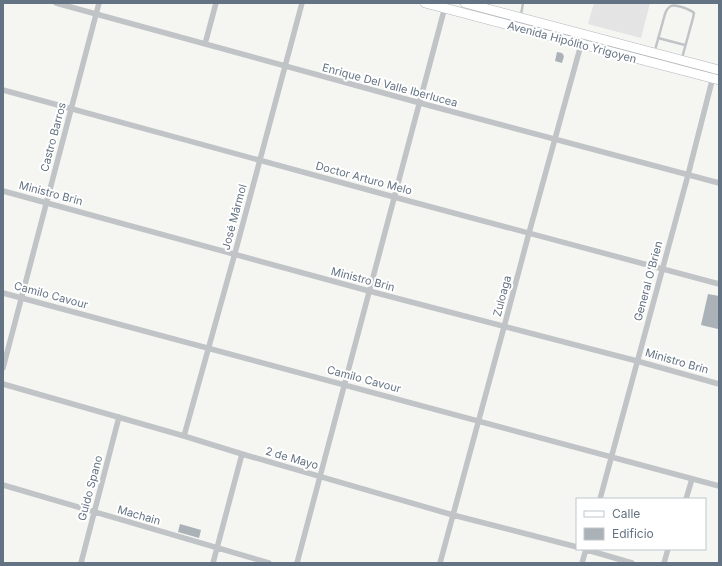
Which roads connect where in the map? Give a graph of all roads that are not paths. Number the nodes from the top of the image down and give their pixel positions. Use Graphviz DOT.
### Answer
graph roads {
  1 [pos="56,3"];
  2 [pos="99,3"];
  3 [pos="216,3"];
  4 [pos="302,3"];
  5 [pos="425,3"];
  6 [pos="465,3"];
  7 [pos="523,3"];
  8 [pos="482,5"];
  9 [pos="445,6"];
  10 [pos="96,14"];
  11 [pos="520,18"];
  12 [pos="583,35"];
  13 [pos="658,38"];
  14 [pos="205,44"];
  15 [pos="581,44"];
  16 [pos="686,45"];
  17 [pos="654,53"];
  18 [pos="681,60"];
  19 [pos="284,66"];
  20 [pos="717,70"];
  21 [pos="716,80"];
  22 [pos="3,90"];
  23 [pos="420,103"];
  24 [pos="71,109"];
  25 [pos="555,140"];
  26 [pos="259,160"];
  27 [pos="688,175"];
  28 [pos="719,183"];
  29 [pos="3,191"];
  30 [pos="394,197"];
  31 [pos="47,203"];
  32 [pos="529,233"];
  33 [pos="235,253"];
  34 [pos="662,269"];
  35 [pos="719,284"];
  36 [pos="369,291"];
  37 [pos="3,293"];
  38 [pos="21,298"];
  39 [pos="504,327"];
  40 [pos="208,348"];
  41 [pos="637,361"];
  42 [pos="3,368"];
  43 [pos="3,384"];
  44 [pos="344,384"];
  45 [pos="719,384"];
  46 [pos="119,417"];
  47 [pos="479,421"];
  48 [pos="184,436"];
  49 [pos="242,454"];
  50 [pos="612,457"];
  51 [pos="320,476"];
  52 [pos="692,479"];
  53 [pos="3,485"];
  54 [pos="719,486"];
  55 [pos="600,498"];
  56 [pos="686,498"];
  57 [pos="94,512"];
  58 [pos="453,515"];
  59 [pos="576,547"];
  60 [pos="217,548"];
  61 [pos="586,550"];
  62 [pos="589,550"];
  63 [pos="668,550"];
  64 [pos="81,563"];
  65 [pos="213,563"];
  66 [pos="269,563"];
  67 [pos="297,563"];
  68 [pos="440,563"];
  69 [pos="582,563"];
  70 [pos="632,563"];
  71 [pos="664,563"];
  1 -- 10 [label="street, Enrique Del Valle Iberlucea"];
  2 -- 10 [label="street, Castro Barros"];
  3 -- 14 [label="street"];
  4 -- 19 [label="street, José Mármol"];
  5 -- 9 [label="main road, Avenida Hipólito Yrigoyen"];
  6 -- 8 [label="main road, Avenida Hipólito Yrigoyen"];
  7 -- 11 [label="lane"];
  8 -- 11 [label="main road, Avenida Hipólito Yrigoyen"];
  9 -- 15 [label="main road, Avenida Hipólito Yrigoyen"];
  9 -- 23 [label="street"];
  10 -- 14 [label="street, Enrique Del Valle Iberlucea"];
  10 -- 24 [label="street, Castro Barros"];
  11 -- 12 [label="main road, Avenida Hipólito Yrigoyen"];
  12 -- 15 [label="street, Zuloaga"];
  12 -- 17 [label="main road, Avenida Hipólito Yrigoyen"];
  13 -- 16 [label="lane"];
  13 -- 16 [label="lane"];
  13 -- 17 [label="lane"];
  14 -- 19 [label="street, Enrique Del Valle Iberlucea"];
  15 -- 21 [label="main road, Avenida Hipólito Yrigoyen"];
  15 -- 25 [label="street, Zuloaga"];
  16 -- 18 [label="lane"];
  17 -- 18 [label="main road, Avenida Hipólito Yrigoyen"];
  18 -- 20 [label="main road, Avenida Hipólito Yrigoyen"];
  19 -- 23 [label="street, Enrique Del Valle Iberlucea"];
  19 -- 26 [label="street, José Mármol"];
  20 -- 21 [label="street, General O'Brien"];
  21 -- 27 [label="street, General O'Brien"];
  22 -- 24 [label="street, Doctor Arturo Melo"];
  23 -- 25 [label="street, Enrique Del Valle Iberlucea"];
  23 -- 30 [label="street"];
  24 -- 26 [label="street, Doctor Arturo Melo"];
  24 -- 31 [label="street, Castro Barros"];
  25 -- 27 [label="street, Enrique Del Valle Iberlucea"];
  25 -- 32 [label="street, Zuloaga"];
  26 -- 30 [label="street, Doctor Arturo Melo"];
  26 -- 33 [label="street, José Mármol"];
  27 -- 28 [label="street, Enrique Del Valle Iberlucea"];
  27 -- 34 [label="street, General O'Brien"];
  29 -- 31 [label="street, Ministro Brin"];
  30 -- 32 [label="street, Doctor Arturo Melo"];
  30 -- 36 [label="street"];
  31 -- 33 [label="street, Ministro Brin"];
  31 -- 38 [label="street, Castro Barros"];
  32 -- 34 [label="street, Doctor Arturo Melo"];
  32 -- 39 [label="street, Zuloaga"];
  33 -- 36 [label="street, Ministro Brin"];
  33 -- 40 [label="street, José Mármol"];
  34 -- 35 [label="street, Doctor Arturo Melo"];
  34 -- 41 [label="street, General O'Brien"];
  36 -- 39 [label="street, Ministro Brin"];
  36 -- 44 [label="street"];
  37 -- 38 [label="street, Camilo Cavour"];
  38 -- 40 [label="street, Camilo Cavour"];
  38 -- 42 [label="street, Castro Barros"];
  39 -- 41 [label="street, Ministro Brin"];
  39 -- 47 [label="street, Zuloaga"];
  40 -- 44 [label="street, Camilo Cavour"];
  40 -- 48 [label="street, José Mármol"];
  41 -- 45 [label="street, Ministro Brin"];
  41 -- 50 [label="street, General O'Brien"];
  43 -- 46 [label="street, 2 de Mayo"];
  44 -- 47 [label="street, Camilo Cavour"];
  44 -- 51 [label="street"];
  46 -- 48 [label="street, 2 de Mayo"];
  46 -- 57 [label="street, Guido Spano"];
  47 -- 50 [label="street, Camilo Cavour"];
  47 -- 58 [label="street, Zuloaga"];
  48 -- 49 [label="street, 2 de Mayo"];
  49 -- 51 [label="street, 2 de Mayo"];
  49 -- 60 [label="street"];
  50 -- 52 [label="street, Camilo Cavour"];
  50 -- 55 [label="street, General O'Brien"];
  51 -- 58 [label="street, 2 de Mayo"];
  51 -- 67 [label="street"];
  52 -- 54 [label="street, Camilo Cavour"];
  52 -- 56 [label="street"];
  53 -- 57 [label="street, Machain"];
  57 -- 60 [label="street, Machain"];
  57 -- 64 [label="street, Guido Spano"];
  58 -- 59 [label="street, 2 de Mayo"];
  58 -- 68 [label="street, Zuloaga"];
  60 -- 65 [label="street"];
  60 -- 66 [label="street, Machain"];
  61 -- 69 [label="street"];
  62 -- 70 [label="street"];
  63 -- 71 [label="street"];
}
